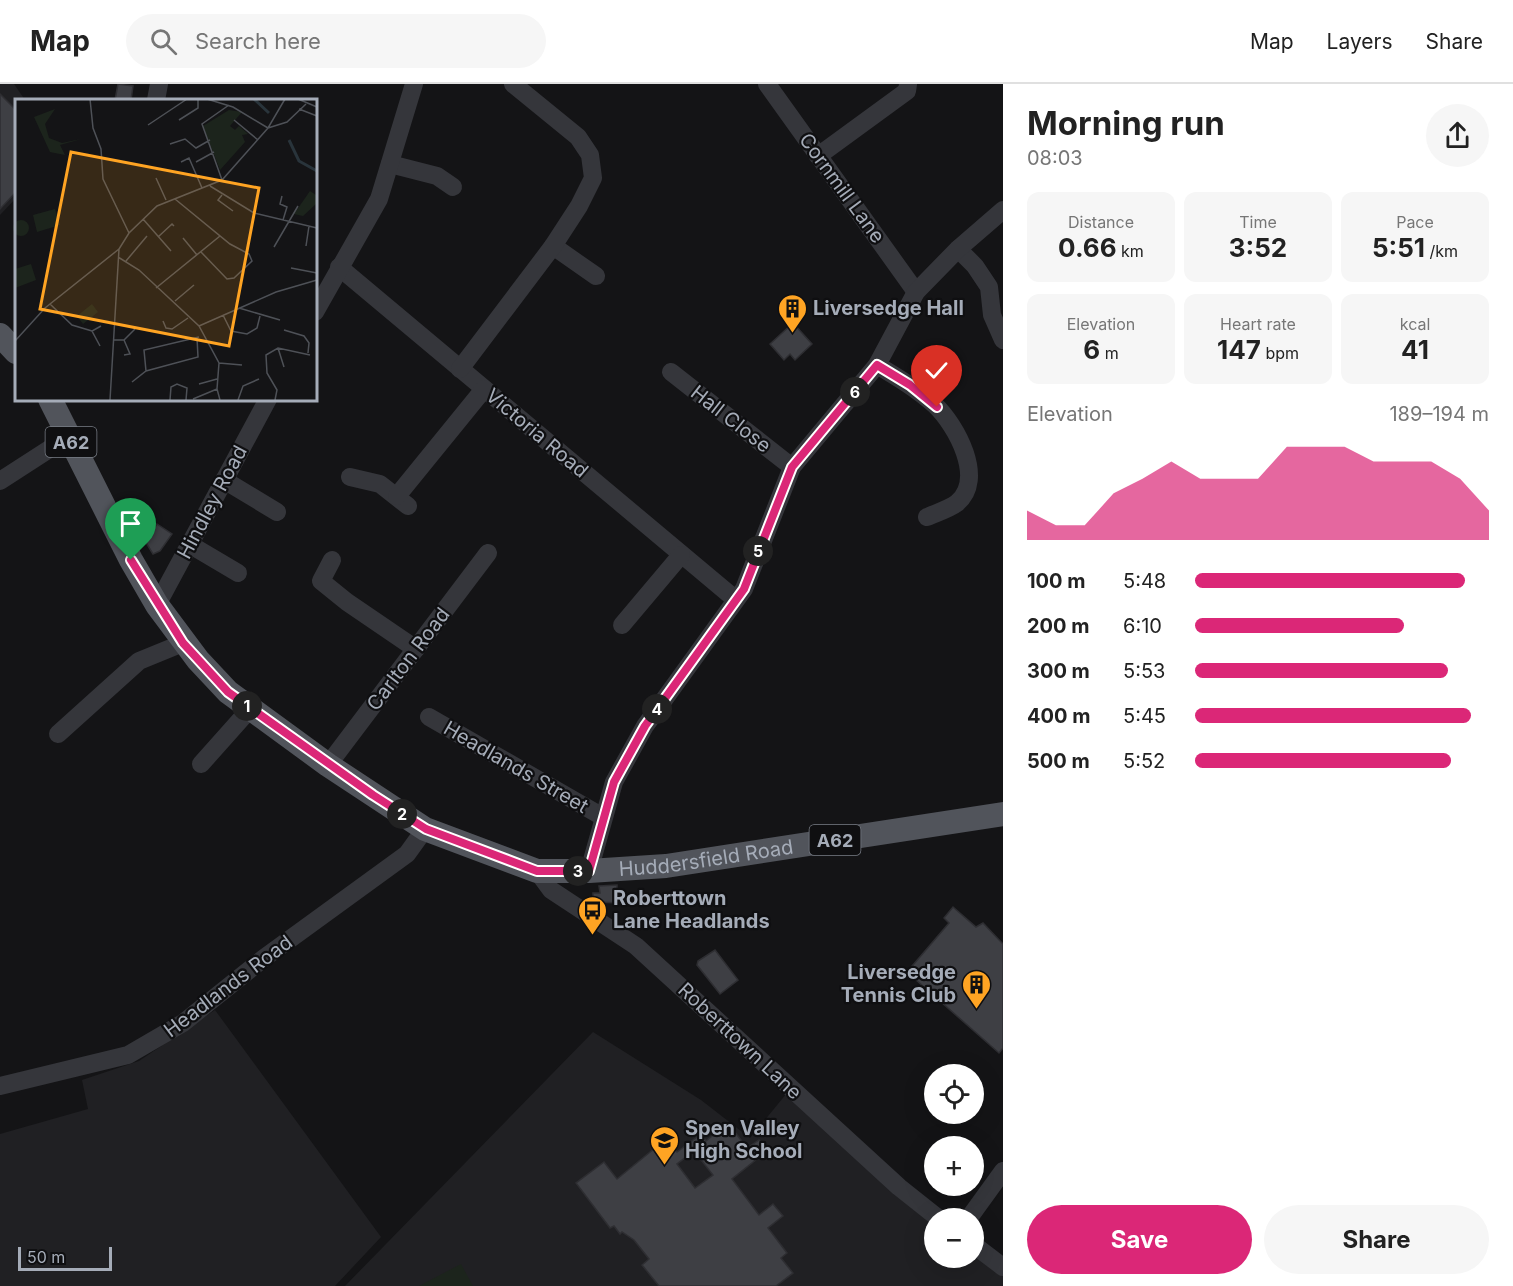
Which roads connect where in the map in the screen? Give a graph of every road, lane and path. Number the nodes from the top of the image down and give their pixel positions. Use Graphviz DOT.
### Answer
graph roads {
  1 [pos="159,84"];
  2 [pos="414,84"];
  3 [pos="513,84"];
  4 [pos="768,84"];
  5 [pos="908,84"];
  6 [pos="156,99"];
  7 [pos="818,156"];
  8 [pos="390,164"];
  9 [pos="453,187"];
  10 [pos="1003,210"];
  11 [pos="553,246"];
  12 [pos="958,249"];
  13 [pos="339,267"];
  14 [pos="596,276"];
  15 [pos="996,284"];
  16 [pos="916,292"];
  17 [pos="316,310"];
  18 [pos="0,335"];
  19 [pos="1003,340"];
  20 [pos="15,351"];
  21 [pos="877,365"];
  22 [pos="460,369"];
  23 [pos="670,372"];
  24 [pos="484,389"];
  25 [pos="50,400"];
  26 [pos="267,400"];
  27 [pos="68,437"];
  28 [pos="792,467"];
  29 [pos="350,477"];
  30 [pos="224,480"];
  31 [pos="0,481"];
  32 [pos="277,512"];
  33 [pos="927,517"];
  34 [pos="189,544"];
  35 [pos="488,553"];
  36 [pos="681,555"];
  37 [pos="332,560"];
  38 [pos="238,573"];
  39 [pos="735,599"];
  40 [pos="157,605"];
  41 [pos="622,625"];
  42 [pos="183,643"];
  43 [pos="416,649"];
  44 [pos="250,709"];
  45 [pos="429,717"];
  46 [pos="58,734"];
  47 [pos="201,764"];
  48 [pos="328,765"];
  49 [pos="1003,814"];
  50 [pos="603,818"];
  51 [pos="426,829"];
  52 [pos="537,871"];
  53 [pos="589,871"];
  54 [pos="0,1086"];
  55 [pos="1003,1171"];
  56 [pos="925,1208"];
  57 [pos="976,1208"];
  58 [pos="984,1253"];
  59 [pos="1003,1267"];
  1 -- 6 [label="street"];
  2 -- 8 [label="street"];
  3 -- 11 [label="street"];
  4 -- 7 [label="street, Cornmill Lane"];
  5 -- 7 [label="street"];
  7 -- 16 [label="street, Cornmill Lane"];
  8 -- 9 [label="street"];
  8 -- 13 [label="street"];
  10 -- 12 [label="street"];
  11 -- 14 [label="street"];
  11 -- 22 [label="street"];
  12 -- 15 [label="street"];
  12 -- 16 [label="street"];
  13 -- 17 [label="street"];
  13 -- 22 [label="street, Victoria Road"];
  15 -- 19 [label="street"];
  16 -- 21 [label="street"];
  18 -- 20 [label="main road"];
  21 -- 28 [label="street"];
  21 -- 33 [label="street"];
  22 -- 24 [label="street, Victoria Road"];
  23 -- 28 [label="street, Hall Close"];
  24 -- 29 [label="street"];
  24 -- 36 [label="street, Victoria Road"];
  25 -- 27 [label="main road, Huddersfield Road / A62"];
  26 -- 30 [label="street, Hindley Road"];
  27 -- 31 [label="street"];
  27 -- 40 [label="main road, Huddersfield Road / A62"];
  28 -- 39 [label="street"];
  30 -- 32 [label="street"];
  30 -- 34 [label="street, Hindley Road"];
  34 -- 38 [label="street"];
  34 -- 40 [label="street, Hindley Road"];
  35 -- 43 [label="street, Carlton Road"];
  36 -- 39 [label="street, Victoria Road"];
  36 -- 41 [label="street"];
  37 -- 43 [label="street"];
  39 -- 50 [label="street"];
  40 -- 42 [label="main road, Huddersfield Road / A62"];
  42 -- 44 [label="main road, Huddersfield Road / A62"];
  42 -- 46 [label="street"];
  43 -- 48 [label="street, Carlton Road"];
  44 -- 47 [label="street"];
  44 -- 48 [label="main road, Huddersfield Road / A62"];
  45 -- 50 [label="street, Headlands Street"];
  48 -- 51 [label="main road, Huddersfield Road / A62"];
  49 -- 53 [label="main road, Huddersfield Road / A62"];
  50 -- 53 [label="street"];
  51 -- 52 [label="main road, Huddersfield Road / A62"];
  51 -- 54 [label="street, Headlands Road"];
  52 -- 53 [label="main road, Huddersfield Road / A62"];
  52 -- 56 [label="street, Roberttown Lane"];
  55 -- 57 [label="street"];
  58 -- 59 [label="street"];
}
